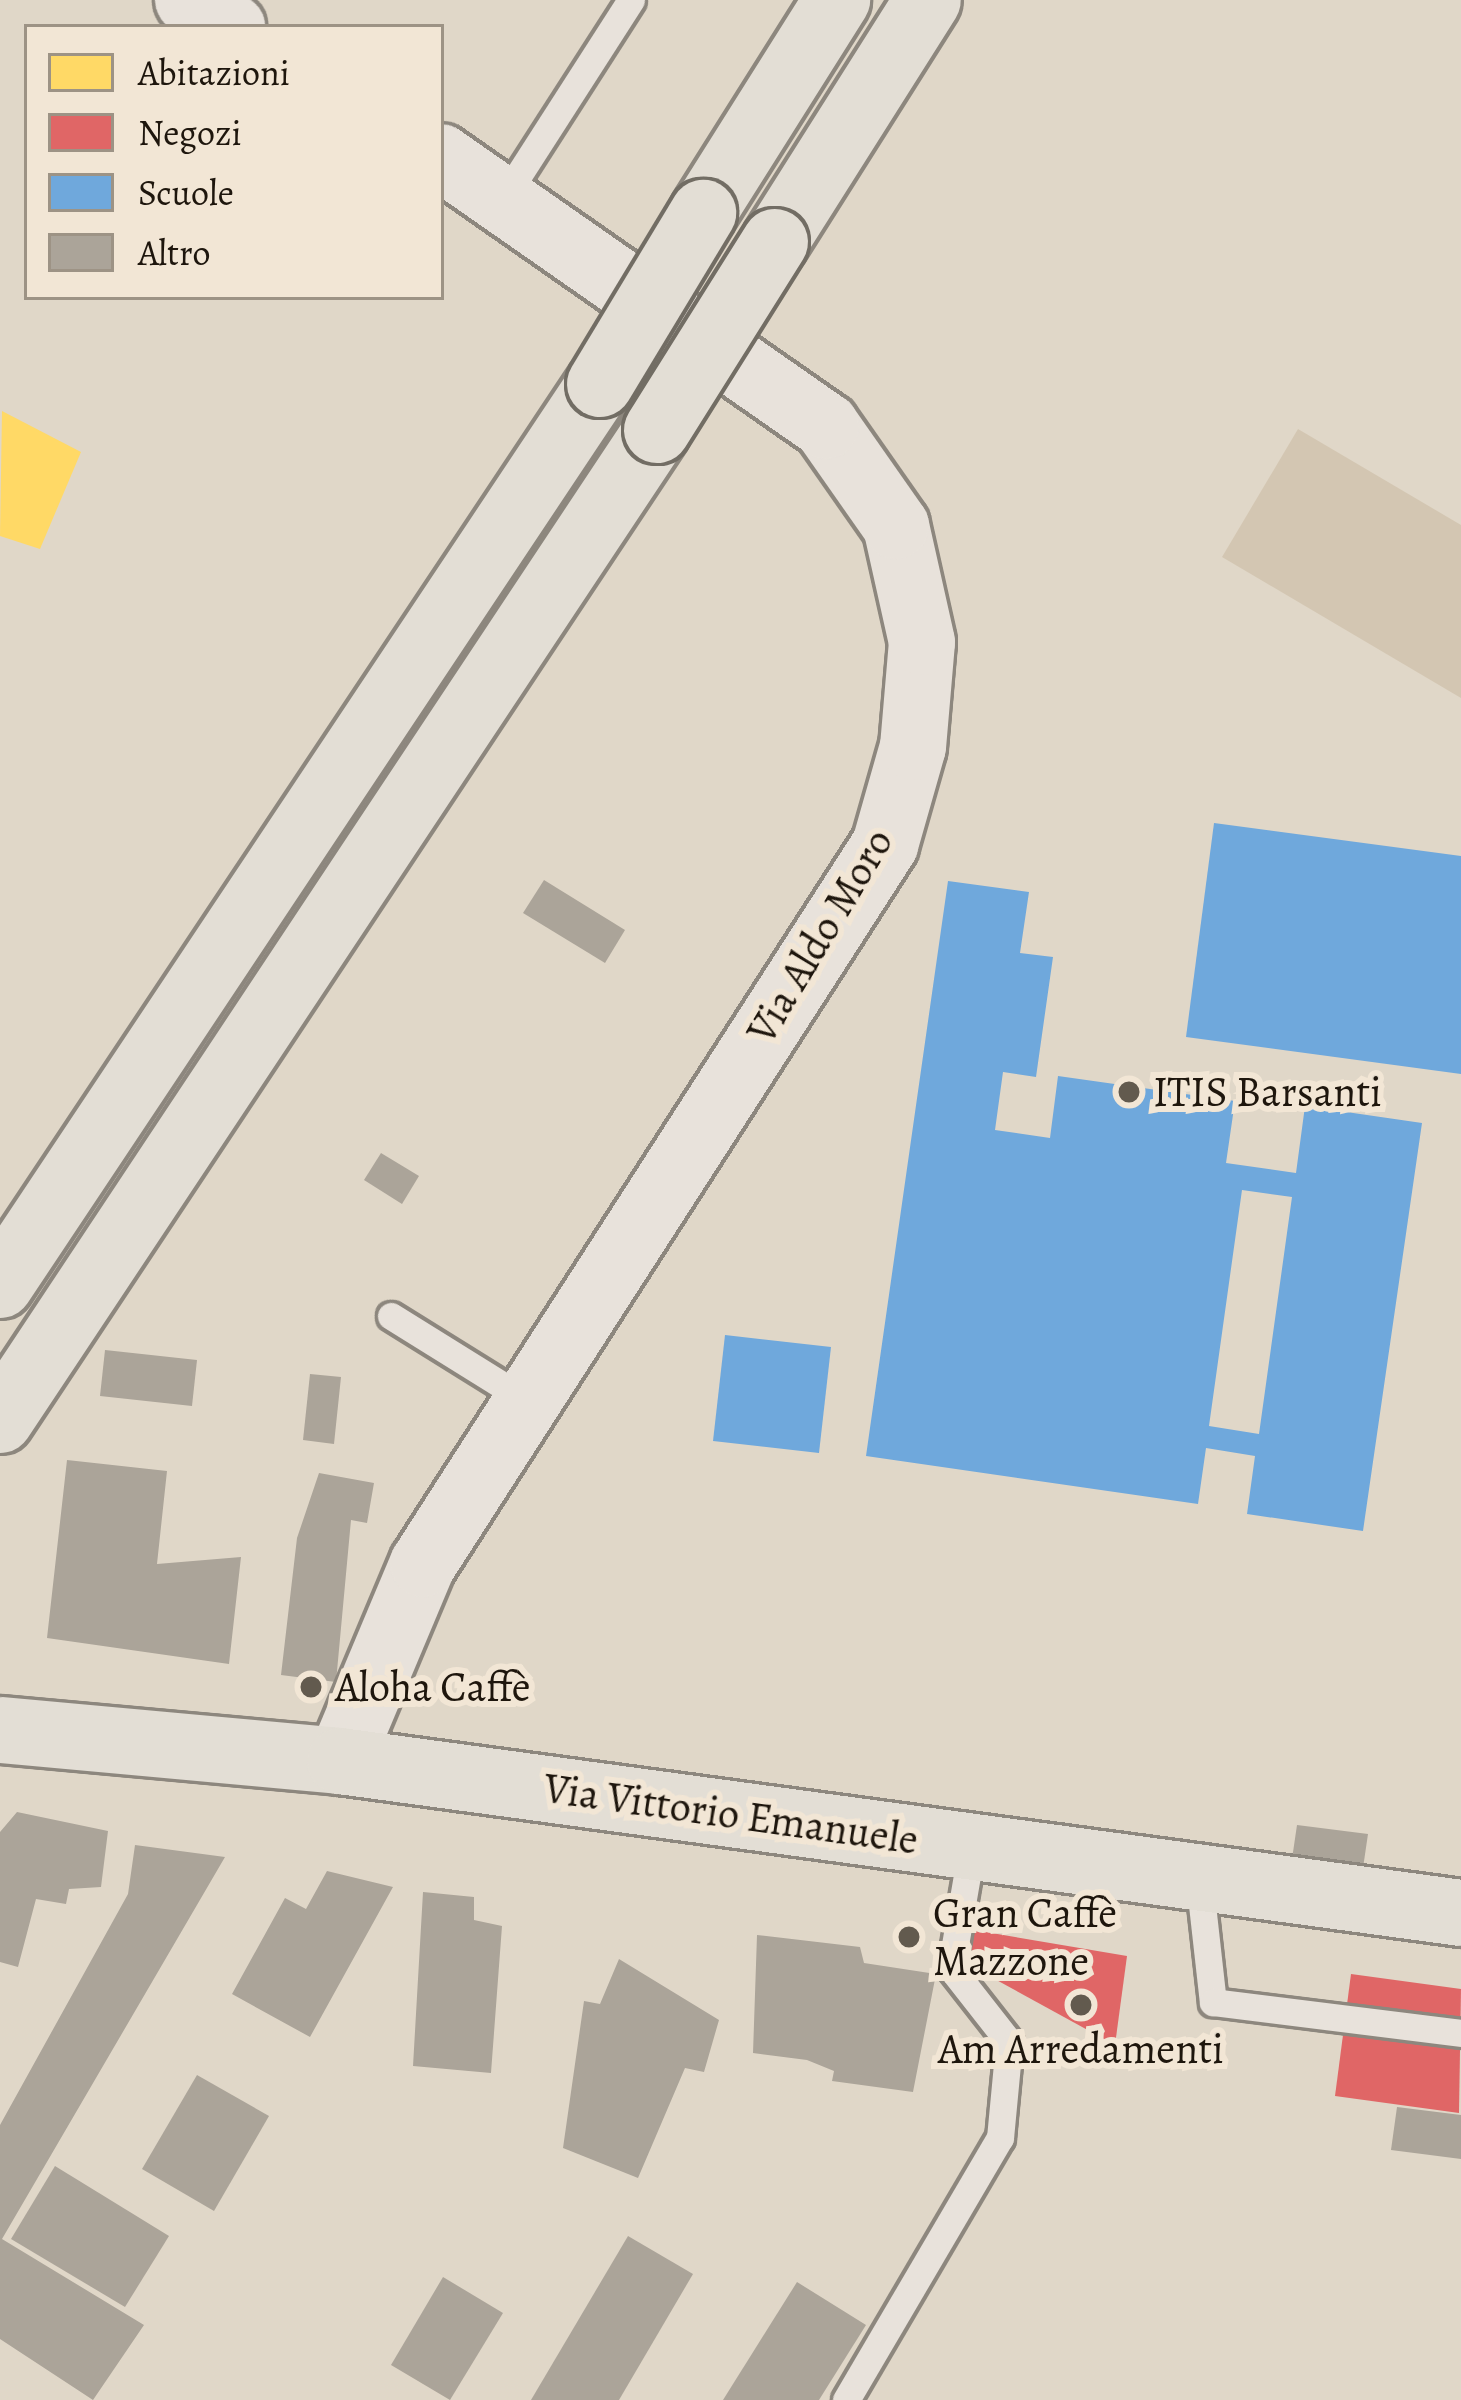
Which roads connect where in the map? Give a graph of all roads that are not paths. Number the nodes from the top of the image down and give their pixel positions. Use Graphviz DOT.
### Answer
graph roads {
  1 [pos="188,0"];
  2 [pos="631,0"];
  3 [pos="838,0"];
  4 [pos="928,0"];
  5 [pos="227,24"];
  6 [pos="444,159"];
  7 [pos="505,196"];
  8 [pos="0,1285"];
  9 [pos="392,1316"];
  10 [pos="526,1400"];
  11 [pos="0,1420"];
  12 [pos="0,1730"];
  13 [pos="340,1761"];
  14 [pos="972,1847"];
  15 [pos="1199,1878"];
  16 [pos="1461,1913"];
  17 [pos="1461,2033"];
  18 [pos="846,2400"];
  1 -- 5 [label="street"];
  2 -- 7 [label="lane"];
  3 -- 8 [label="main road, bridge"];
  4 -- 11 [label="main road, bridge"];
  6 -- 7 [label="street, Via Aldo Moro"];
  7 -- 10 [label="street, Via Aldo Moro"];
  9 -- 10 [label="lane"];
  10 -- 13 [label="street, Via Aldo Moro"];
  12 -- 13 [label="main road, Via Vittorio Emanuele"];
  13 -- 14 [label="main road, Via Vittorio Emanuele"];
  14 -- 15 [label="main road, Via Vittorio Emanuele"];
  14 -- 18 [label="lane"];
  15 -- 16 [label="main road, Via Vittorio Emanuele"];
  15 -- 17 [label="lane"];
}
